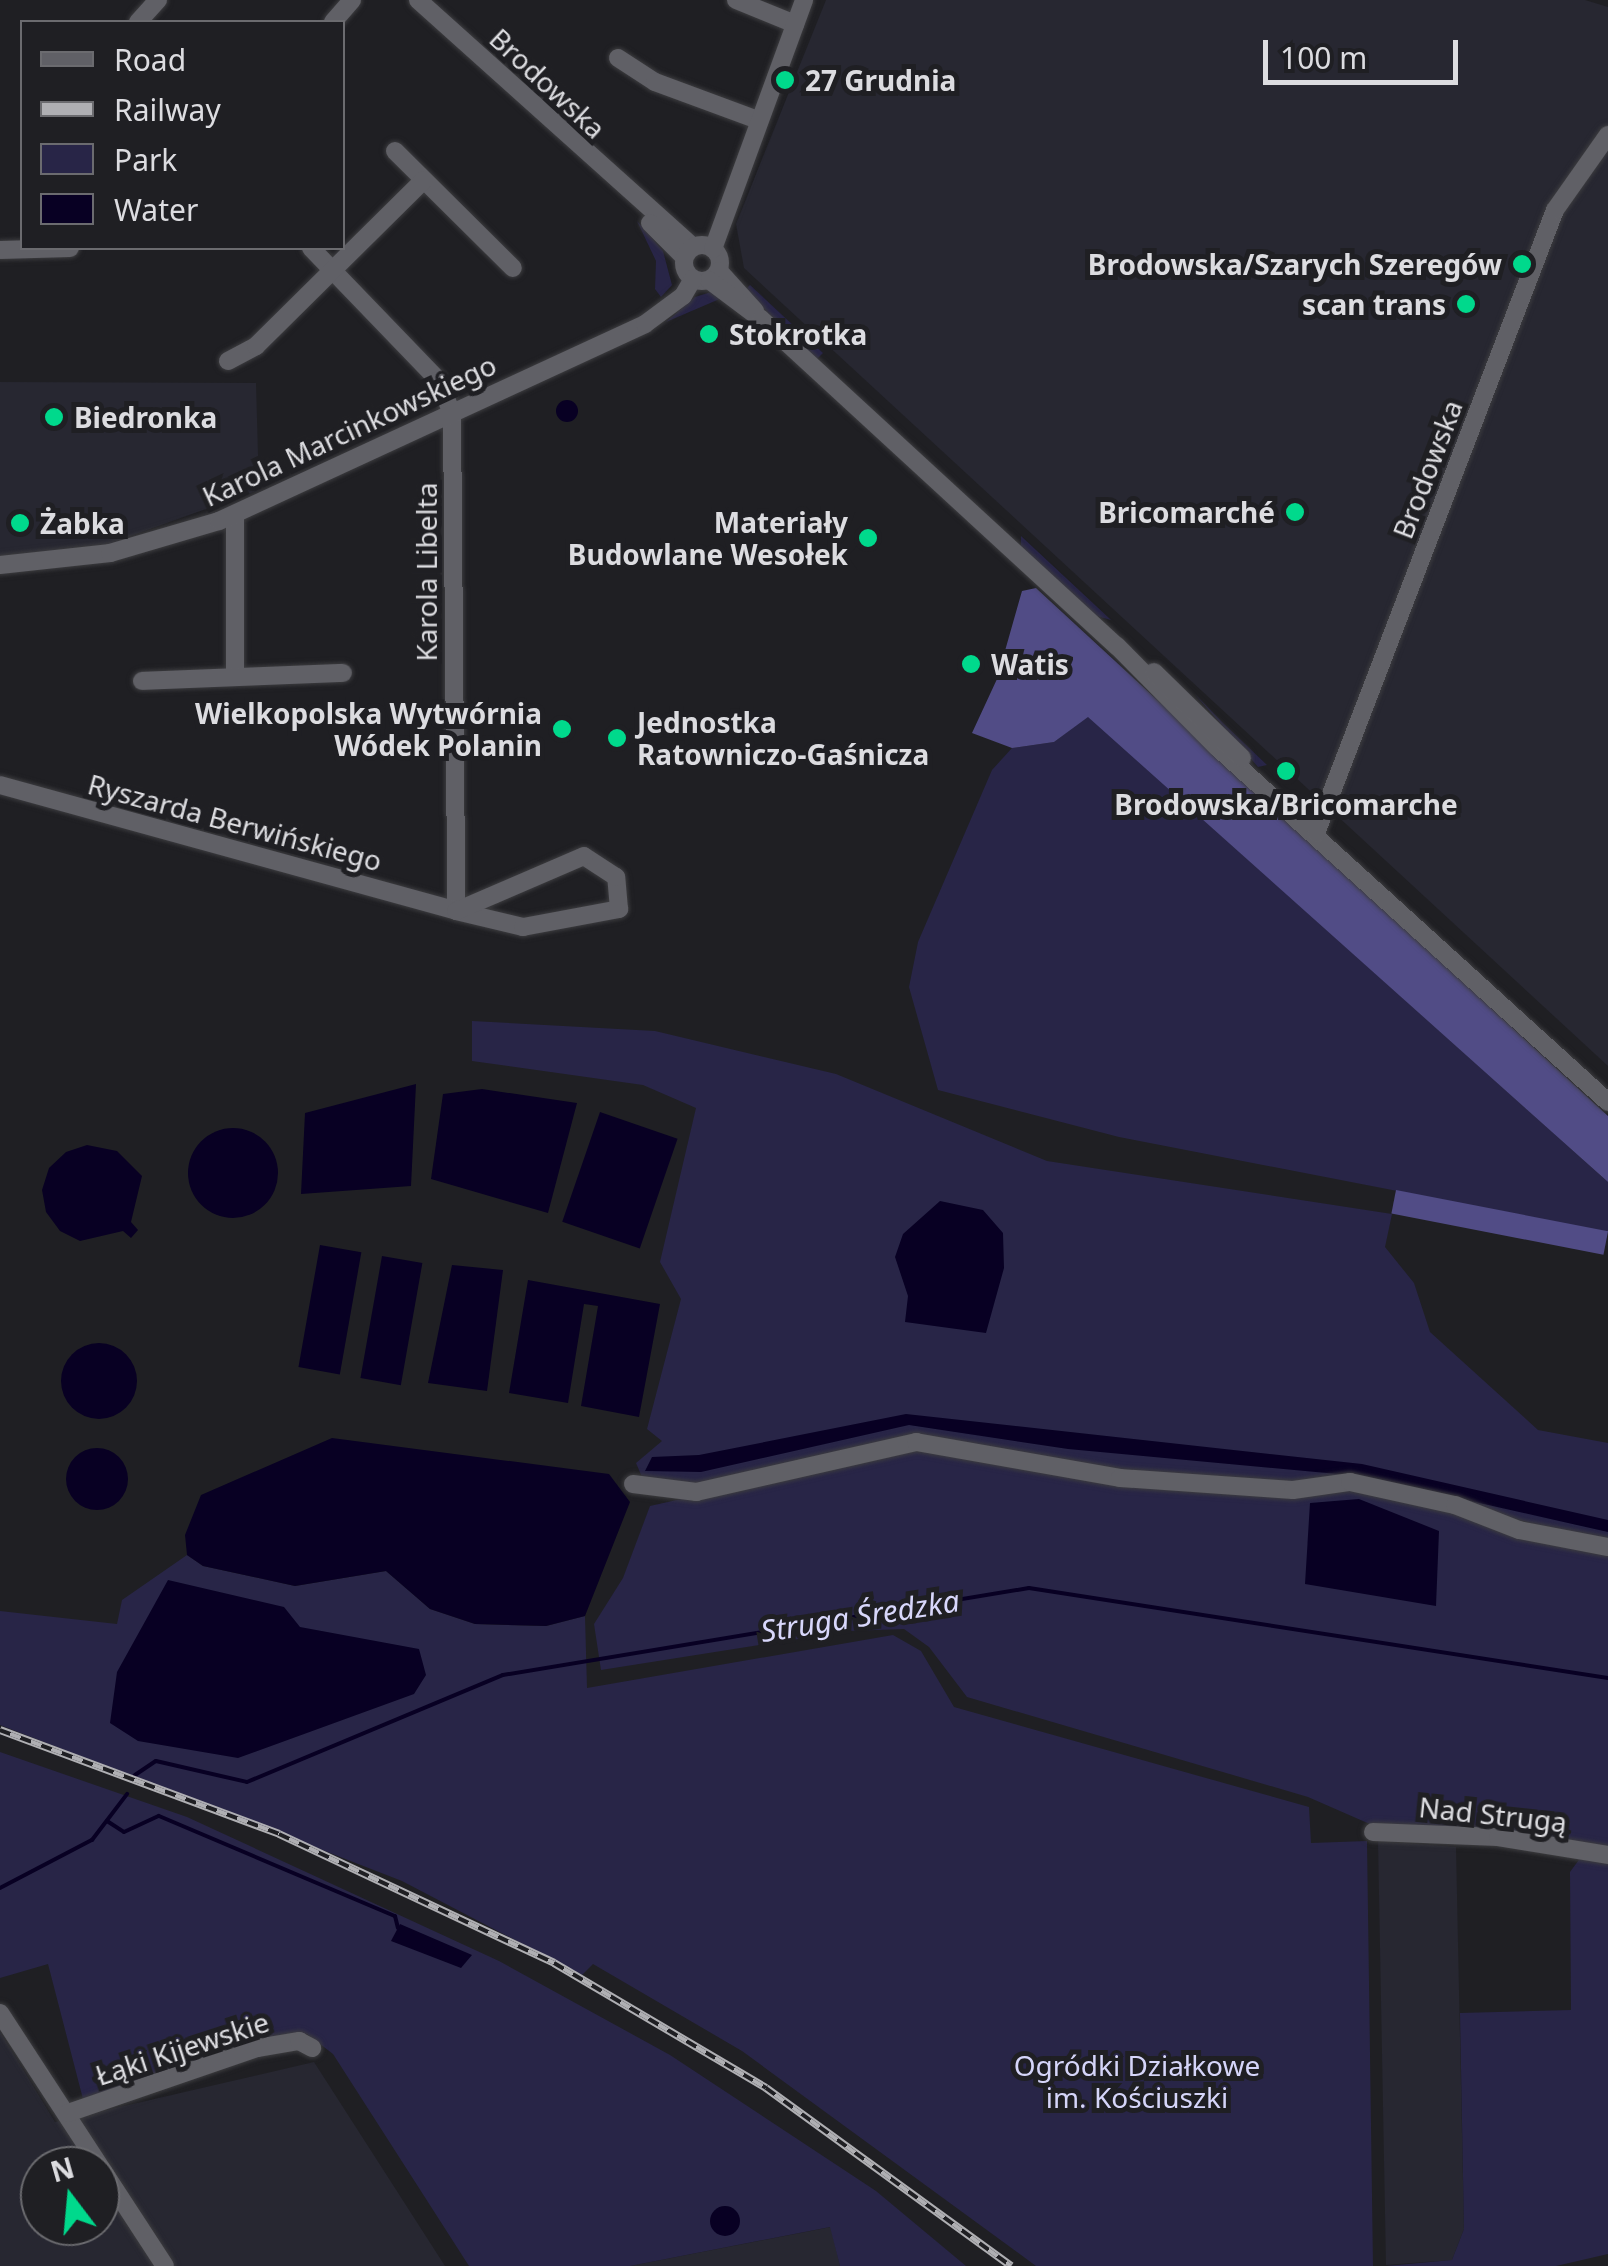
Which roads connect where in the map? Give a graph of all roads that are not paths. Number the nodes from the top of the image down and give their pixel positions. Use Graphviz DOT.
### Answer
graph roads {
  1 [pos="158,0"];
  2 [pos="352,0"];
  3 [pos="418,0"];
  4 [pos="736,0"];
  5 [pos="804,0"];
  6 [pos="140,20"];
  7 [pos="335,20"];
  8 [pos="795,24"];
  9 [pos="618,58"];
  10 [pos="758,120"];
  11 [pos="1608,136"];
  12 [pos="395,152"];
  13 [pos="424,180"];
  14 [pos="313,250"];
  15 [pos="698,250"];
  16 [pos="514,268"];
  17 [pos="333,270"];
  18 [pos="707,276"];
  19 [pos="228,361"];
  20 [pos="452,413"];
  21 [pos="234,514"];
  22 [pos="0,565"];
  23 [pos="343,673"];
  24 [pos="235,677"];
  25 [pos="142,681"];
  26 [pos="0,785"];
  27 [pos="1316,833"];
  28 [pos="456,911"];
  29 [pos="1608,1102"];
  30 [pos="633,1484"];
  31 [pos="1608,1547"];
  32 [pos="1373,1832"];
  33 [pos="1608,1855"];
  34 [pos="0,2012"];
  35 [pos="312,2048"];
  36 [pos="68,2114"];
  37 [pos="165,2266"];
  1 -- 6 [label="street"];
  2 -- 7 [label="street"];
  3 -- 15 [label="street, Brodowska"];
  4 -- 8 [label="street"];
  5 -- 8 [label="street"];
  8 -- 10 [label="street"];
  9 -- 10 [label="street"];
  10 -- 15 [label="street"];
  11 -- 27 [label="street, Brodowska"];
  12 -- 13 [label="street"];
  13 -- 16 [label="street"];
  13 -- 17 [label="street"];
  14 -- 17 [label="street"];
  15 -- 18 [label="street"];
  15 -- 18 [label="street"];
  17 -- 19 [label="street"];
  17 -- 20 [label="street"];
  18 -- 20 [label="street, Karola Marcinkowskiego"];
  18 -- 27 [label="street"];
  20 -- 21 [label="street, Karola Marcinkowskiego"];
  20 -- 28 [label="street, Karola Libelta"];
  21 -- 22 [label="street, Karola Marcinkowskiego"];
  21 -- 24 [label="street"];
  23 -- 24 [label="street"];
  24 -- 25 [label="street"];
  26 -- 28 [label="street, Ryszarda Berwińskiego"];
  27 -- 29 [label="street"];
  28 -- 28 [label="street, Ryszarda Berwińskiego"];
  30 -- 31 [label="street"];
  32 -- 33 [label="street, Nad Strugą"];
  34 -- 36 [label="street"];
  35 -- 36 [label="street, Łąki Kijewskie"];
  36 -- 37 [label="street"];
}
